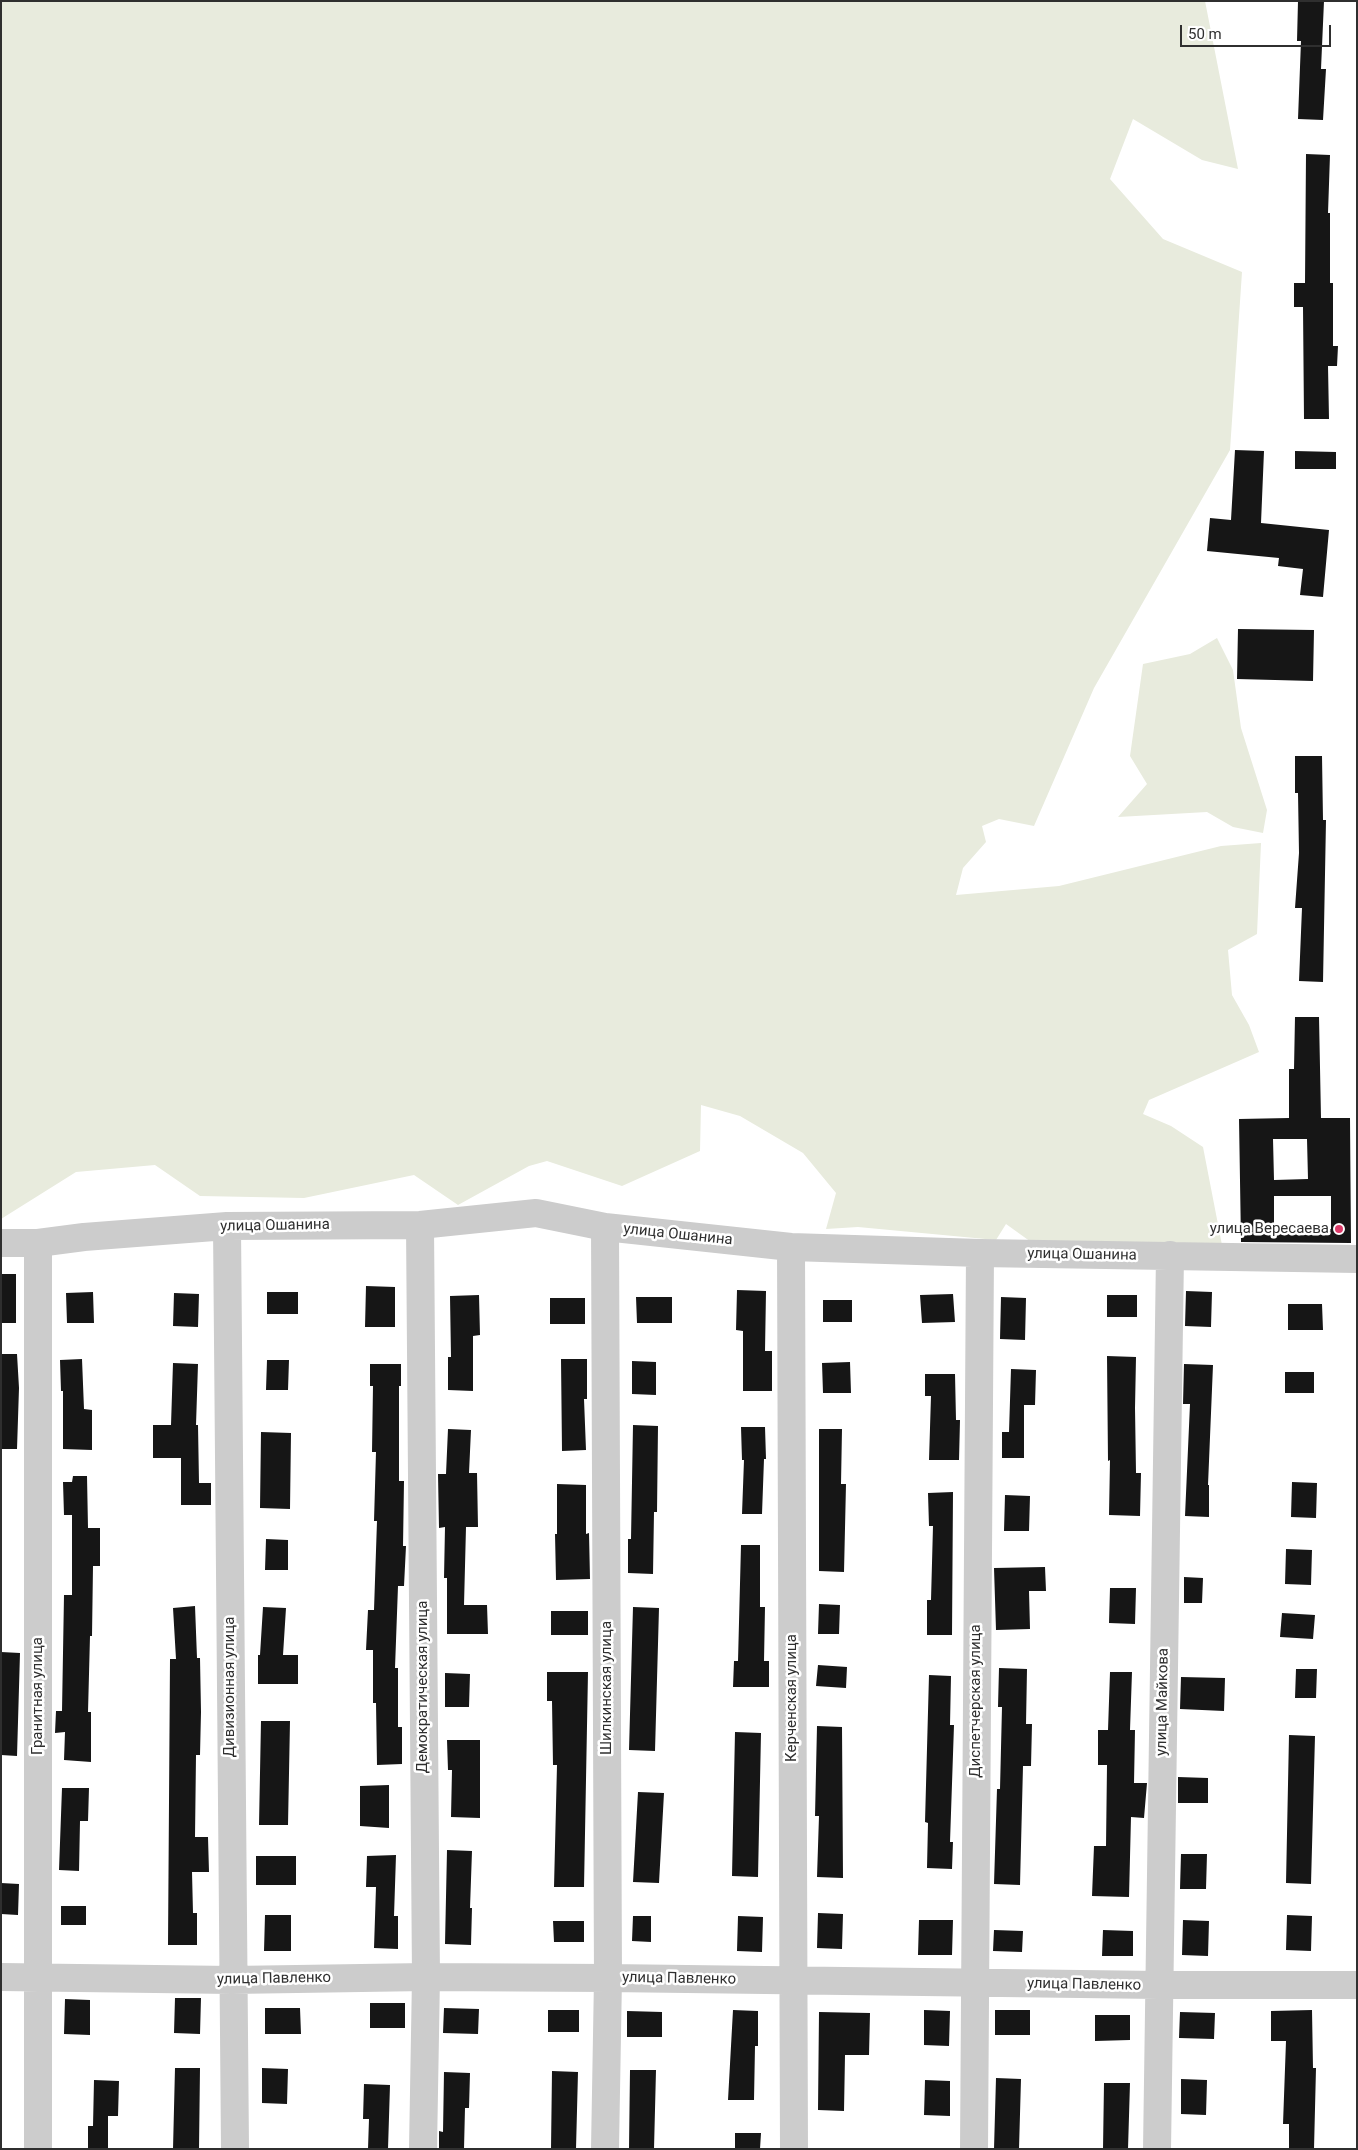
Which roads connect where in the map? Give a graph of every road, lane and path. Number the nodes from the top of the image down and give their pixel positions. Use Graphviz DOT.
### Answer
graph roads {
  1 [pos="227,1226"];
  2 [pos="420,1226"];
  3 [pos="605,1227"];
  4 [pos="1,1243"];
  5 [pos="38,1243"];
  6 [pos="791,1247"];
  7 [pos="980,1254"];
  8 [pos="1170,1256"];
  9 [pos="1357,1259"];
  10 [pos="1,1977"];
  11 [pos="38,1977"];
  12 [pos="426,1977"];
  13 [pos="608,1978"];
  14 [pos="232,1980"];
  15 [pos="793,1981"];
  16 [pos="974,1983"];
  17 [pos="1160,1985"];
  18 [pos="1357,1985"];
  19 [pos="38,2149"];
  20 [pos="235,2149"];
  21 [pos="423,2149"];
  22 [pos="605,2149"];
  23 [pos="794,2149"];
  24 [pos="974,2149"];
  25 [pos="1157,2149"];
  1 -- 2 [label="street, улица Ошанина"];
  1 -- 5 [label="street, улица Ошанина"];
  1 -- 14 [label="street, Дивизионная улица"];
  2 -- 3 [label="street, улица Ошанина"];
  2 -- 12 [label="street, Демократическая улица"];
  3 -- 6 [label="street, улица Ошанина"];
  3 -- 13 [label="street, Шилкинская улица"];
  4 -- 5 [label="street, улица Ошанина"];
  5 -- 11 [label="street, Гранитная улица"];
  6 -- 7 [label="street, улица Ошанина"];
  6 -- 15 [label="street, Керченская улица"];
  7 -- 8 [label="street, улица Ошанина"];
  7 -- 16 [label="street, Диспетчерская улица"];
  8 -- 9 [label="street, улица Ошанина"];
  8 -- 17 [label="street, улица Майкова"];
  10 -- 11 [label="street, улица Павленко"];
  11 -- 14 [label="street, улица Павленко"];
  11 -- 19 [label="street, Гранитная улица"];
  12 -- 13 [label="street, улица Павленко"];
  12 -- 14 [label="street, улица Павленко"];
  12 -- 21 [label="street, Демократическая улица"];
  13 -- 15 [label="street, улица Павленко"];
  13 -- 22 [label="street, Шилкинская улица"];
  14 -- 20 [label="street, Дивизионная улица"];
  15 -- 16 [label="street, улица Павленко"];
  15 -- 23 [label="street, Керченская улица"];
  16 -- 17 [label="street, улица Павленко"];
  16 -- 24 [label="street, Диспетчерская улица"];
  17 -- 18 [label="street, улица Павленко"];
  17 -- 25 [label="street, улица Майкова"];
}
